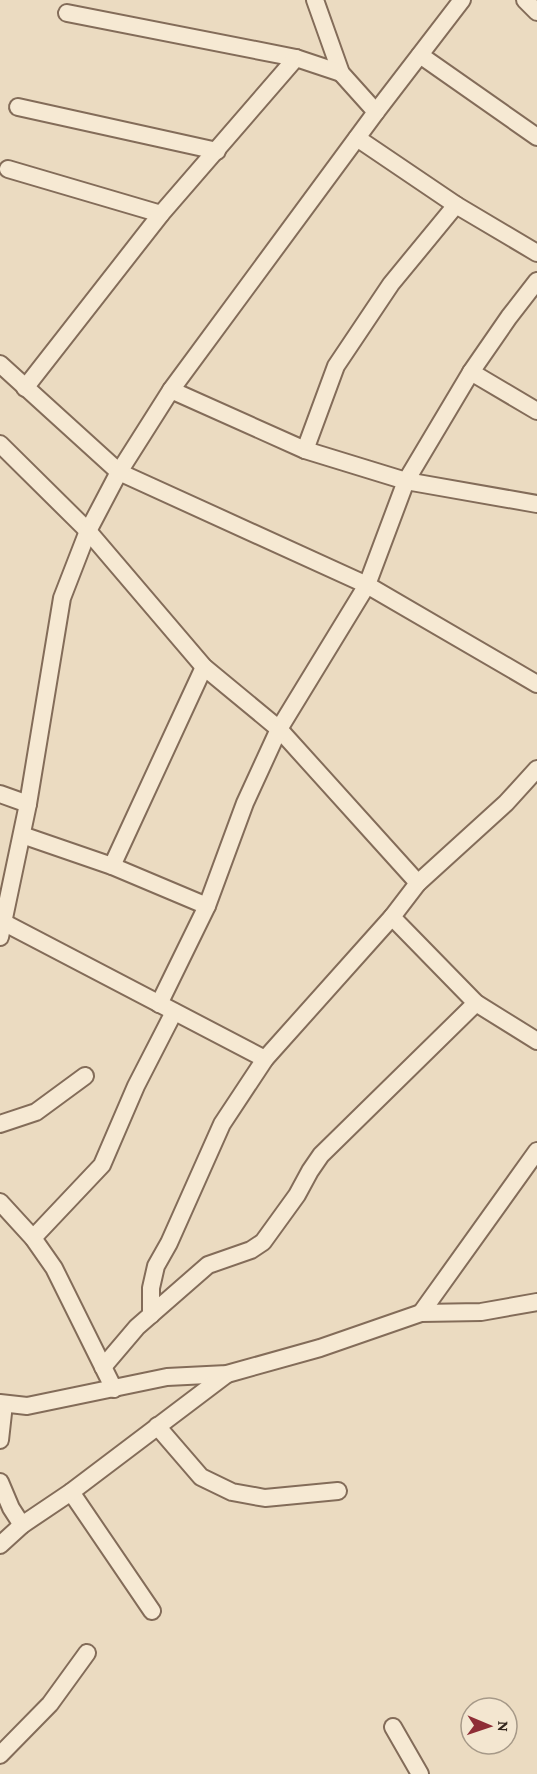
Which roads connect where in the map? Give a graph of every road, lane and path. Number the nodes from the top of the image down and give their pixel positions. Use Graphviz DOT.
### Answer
graph roads {
  1 [pos="315,0"];
  2 [pos="462,0"];
  3 [pos="525,0"];
  4 [pos="537,12"];
  5 [pos="67,13"];
  6 [pos="420,55"];
  7 [pos="296,58"];
  8 [pos="341,73"];
  9 [pos="18,107"];
  10 [pos="376,112"];
  11 [pos="537,137"];
  12 [pos="357,138"];
  13 [pos="217,151"];
  14 [pos="8,170"];
  15 [pos="456,205"];
  16 [pos="161,214"];
  17 [pos="537,253"];
  18 [pos="537,281"];
  19 [pos="0,364"];
  20 [pos="471,372"];
  21 [pos="25,388"];
  22 [pos="171,390"];
  23 [pos="537,411"];
  24 [pos="0,444"];
  25 [pos="305,450"];
  26 [pos="119,472"];
  27 [pos="406,481"];
  28 [pos="537,504"];
  29 [pos="88,531"];
  30 [pos="367,585"];
  31 [pos="204,667"];
  32 [pos="537,684"];
  33 [pos="279,729"];
  34 [pos="537,769"];
  35 [pos="0,794"];
  36 [pos="28,804"];
  37 [pos="22,835"];
  38 [pos="112,866"];
  39 [pos="418,883"];
  40 [pos="207,906"];
  41 [pos="392,917"];
  42 [pos="1,930"];
  43 [pos="476,1003"];
  44 [pos="167,1008"];
  45 [pos="537,1041"];
  46 [pos="265,1059"];
  47 [pos="85,1076"];
  48 [pos="0,1124"];
  49 [pos="537,1151"];
  50 [pos="0,1202"];
  51 [pos="33,1238"];
  52 [pos="537,1302"];
  53 [pos="421,1313"];
  54 [pos="151,1315"];
  55 [pos="103,1367"];
  56 [pos="227,1374"];
  57 [pos="114,1389"];
  58 [pos="2,1404"];
  59 [pos="157,1426"];
  60 [pos="0,1440"];
  61 [pos="0,1482"];
  62 [pos="338,1491"];
  63 [pos="71,1492"];
  64 [pos="22,1525"];
  65 [pos="0,1545"];
  66 [pos="152,1611"];
  67 [pos="87,1653"];
  68 [pos="393,1727"];
  69 [pos="0,1755"];
  70 [pos="420,1774"];
  1 -- 8 [label="street"];
  2 -- 6 [label="street"];
  3 -- 4 [label="street"];
  5 -- 7 [label="street"];
  6 -- 10 [label="street"];
  6 -- 11 [label="street"];
  7 -- 8 [label="street"];
  7 -- 13 [label="street"];
  8 -- 10 [label="street"];
  9 -- 13 [label="street"];
  10 -- 12 [label="street"];
  12 -- 15 [label="street"];
  12 -- 22 [label="street"];
  13 -- 16 [label="street"];
  14 -- 16 [label="street"];
  15 -- 17 [label="street"];
  15 -- 25 [label="street"];
  16 -- 21 [label="street"];
  18 -- 20 [label="street"];
  19 -- 21 [label="street"];
  20 -- 23 [label="street"];
  20 -- 27 [label="street"];
  21 -- 26 [label="street"];
  22 -- 25 [label="street"];
  22 -- 26 [label="street"];
  24 -- 29 [label="street"];
  25 -- 27 [label="street"];
  26 -- 29 [label="street"];
  26 -- 30 [label="street"];
  27 -- 28 [label="street"];
  27 -- 30 [label="street"];
  29 -- 31 [label="street"];
  29 -- 36 [label="street"];
  30 -- 32 [label="street"];
  30 -- 33 [label="street"];
  31 -- 33 [label="street"];
  31 -- 38 [label="street"];
  33 -- 39 [label="street"];
  33 -- 40 [label="street"];
  34 -- 39 [label="street"];
  35 -- 36 [label="street"];
  36 -- 37 [label="street"];
  37 -- 38 [label="street"];
  37 -- 42 [label="street"];
  38 -- 40 [label="street"];
  39 -- 41 [label="street"];
  40 -- 44 [label="street"];
  41 -- 43 [label="street"];
  41 -- 46 [label="street"];
  42 -- 44 [label="street"];
  43 -- 45 [label="street"];
  43 -- 54 [label="street"];
  44 -- 46 [label="street"];
  44 -- 51 [label="street"];
  46 -- 54 [label="street"];
  47 -- 48 [label="street"];
  49 -- 53 [label="street"];
  50 -- 51 [label="street"];
  51 -- 55 [label="street"];
  52 -- 53 [label="street"];
  53 -- 56 [label="street"];
  54 -- 55 [label="street"];
  55 -- 57 [label="street"];
  56 -- 57 [label="street"];
  56 -- 59 [label="street"];
  57 -- 58 [label="street"];
  58 -- 60 [label="street"];
  59 -- 62 [label="street"];
  59 -- 63 [label="street"];
  61 -- 64 [label="street"];
  63 -- 64 [label="street"];
  63 -- 66 [label="street"];
  64 -- 65 [label="street"];
  67 -- 69 [label="street"];
  68 -- 70 [label="street"];
}
